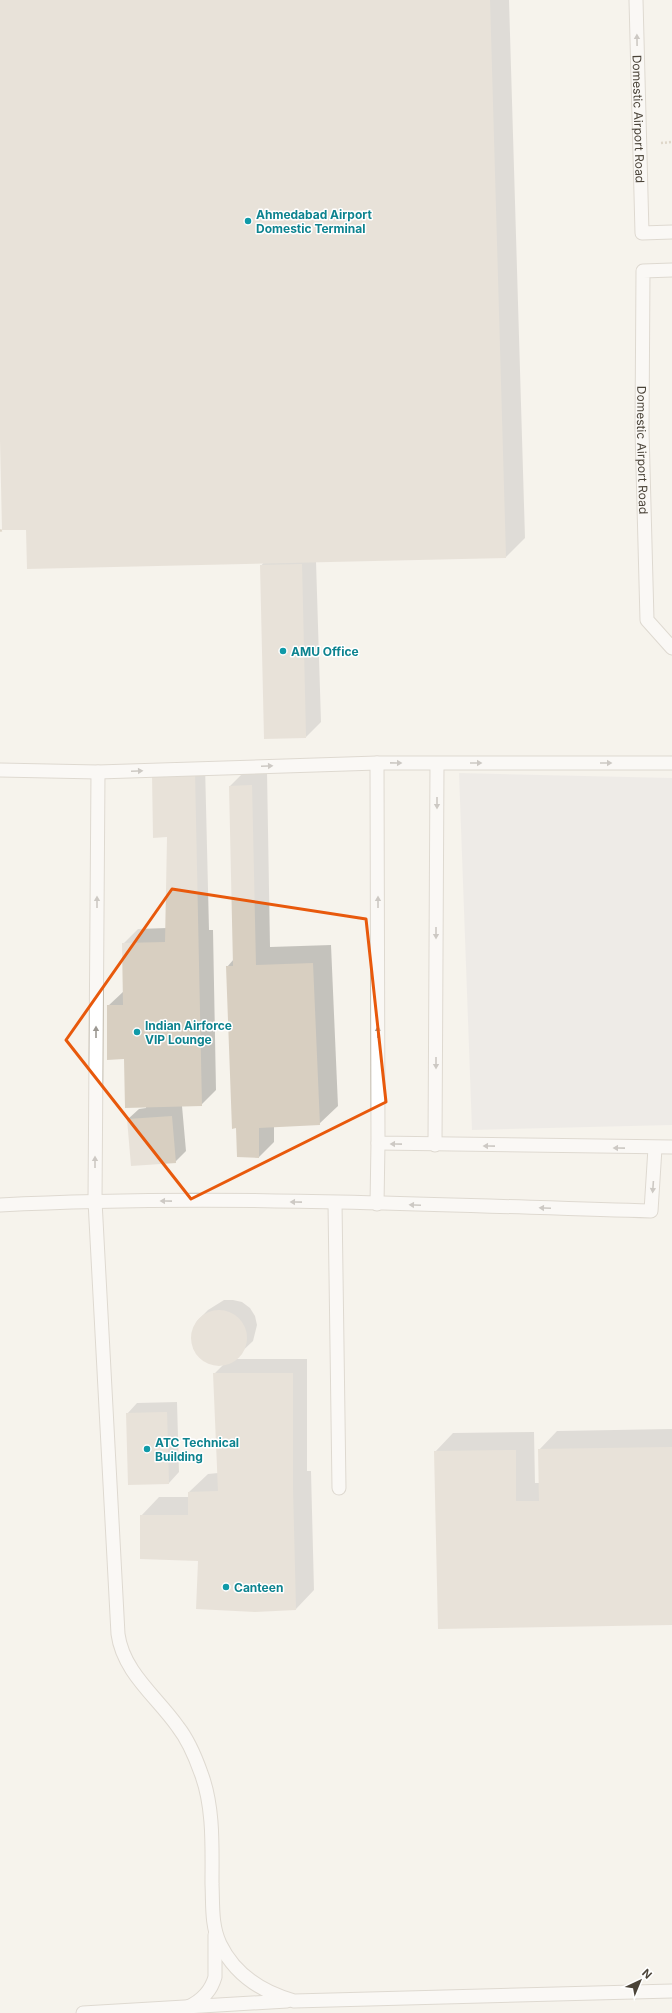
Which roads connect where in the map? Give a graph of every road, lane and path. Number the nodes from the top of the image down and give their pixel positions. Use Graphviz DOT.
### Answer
graph roads {
  1 [pos="636,0"];
  2 [pos="672,232"];
  3 [pos="672,270"];
  4 [pos="672,648"];
  5 [pos="377,763"];
  6 [pos="672,763"];
  7 [pos="437,764"];
  8 [pos="0,770"];
  9 [pos="98,772"];
  10 [pos="378,1143"];
  11 [pos="435,1145"];
  12 [pos="672,1147"];
  13 [pos="655,1148"];
  14 [pos="94,1201"];
  15 [pos="335,1203"];
  16 [pos="377,1204"];
  17 [pos="0,1205"];
  18 [pos="339,1488"];
  19 [pos="214,1929"];
  20 [pos="672,1992"];
  21 [pos="294,2001"];
  22 [pos="181,2008"];
  23 [pos="83,2013"];
  2 -- 1 [label="lane, Domestic Airport Road, one-way"];
  3 -- 4 [label="lane, Domestic Airport Road"];
  5 -- 7 [label="lane, one-way"];
  9 -- 5 [label="lane, one-way"];
  10 -- 5 [label="lane, one-way"];
  7 -- 6 [label="lane, one-way"];
  7 -- 11 [label="lane, one-way"];
  8 -- 9 [label="lane"];
  14 -- 9 [label="lane, one-way"];
  11 -- 10 [label="lane, one-way"];
  10 -- 16 [label="lane"];
  13 -- 11 [label="lane, one-way"];
  12 -- 13 [label="lane"];
  13 -- 16 [label="lane, one-way"];
  15 -- 14 [label="lane, one-way"];
  14 -- 17 [label="lane"];
  14 -- 19 [label="lane"];
  15 -- 16 [label="lane"];
  15 -- 18 [label="lane"];
  19 -- 21 [label="lane"];
  19 -- 22 [label="lane"];
  20 -- 21 [label="lane"];
  21 -- 22 [label="lane"];
  22 -- 23 [label="lane"];
}
